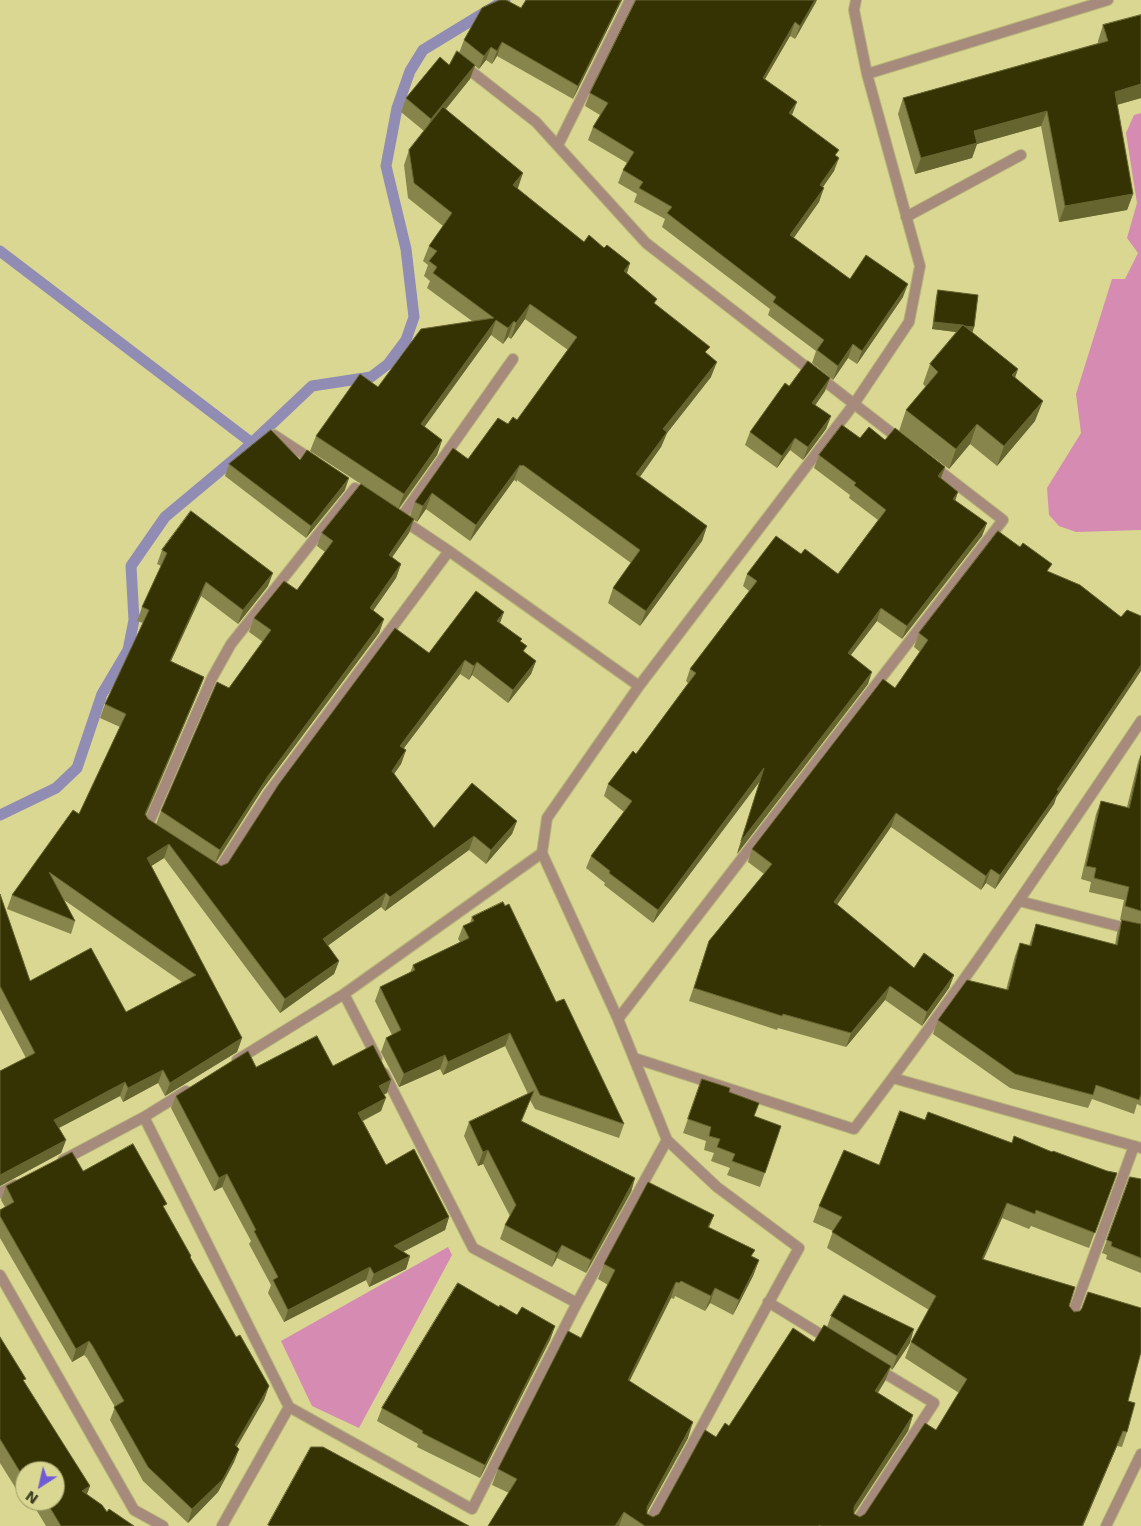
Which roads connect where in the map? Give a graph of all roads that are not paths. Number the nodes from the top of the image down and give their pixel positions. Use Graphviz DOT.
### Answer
graph roads {
  1 [pos="630,0"];
  2 [pos="856,0"];
  3 [pos="1108,0"];
  4 [pos="454,58"];
  5 [pos="866,74"];
  6 [pos="558,145"];
  7 [pos="1021,155"];
  8 [pos="906,217"];
  9 [pos="513,359"];
  10 [pos="854,404"];
  11 [pos="274,435"];
  12 [pos="909,446"];
  13 [pos="924,459"];
  14 [pos="323,466"];
  15 [pos="355,488"];
  16 [pos="450,551"];
  17 [pos="639,686"];
  18 [pos="1141,721"];
  19 [pos="163,837"];
  20 [pos="542,852"];
  21 [pos="202,862"];
  22 [pos="1019,901"];
  23 [pos="1141,932"];
  24 [pos="344,994"];
  25 [pos="618,1019"];
  26 [pos="634,1058"];
  27 [pos="227,1066"];
  28 [pos="893,1078"];
  29 [pos="194,1086"];
  30 [pos="144,1117"];
  31 [pos="667,1140"];
  32 [pos="1138,1147"];
  33 [pos="51,1166"];
  34 [pos="25,1180"];
  35 [pos="0,1193"];
  36 [pos="0,1275"];
  37 [pos="768,1302"];
  38 [pos="577,1303"];
  39 [pos="1070,1321"];
  40 [pos="843,1347"];
  41 [pos="868,1362"];
  42 [pos="289,1407"];
  43 [pos="1141,1454"];
  44 [pos="163,1526"];
  45 [pos="222,1526"];
  46 [pos="647,1526"];
  47 [pos="854,1526"];
  48 [pos="1106,1526"];
  1 -- 6 [label="street"];
  2 -- 5 [label="street"];
  3 -- 5 [label="street"];
  4 -- 6 [label="street"];
  5 -- 8 [label="street"];
  6 -- 10 [label="street"];
  7 -- 8 [label="street"];
  8 -- 10 [label="street"];
  9 -- 16 [label="street"];
  10 -- 12 [label="street"];
  10 -- 17 [label="street"];
  11 -- 14 [label="street"];
  13 -- 25 [label="street"];
  15 -- 19 [label="street"];
  16 -- 17 [label="street"];
  16 -- 21 [label="street"];
  17 -- 20 [label="street"];
  18 -- 22 [label="street"];
  20 -- 24 [label="street"];
  20 -- 25 [label="street"];
  22 -- 23 [label="street"];
  22 -- 28 [label="street"];
  24 -- 27 [label="street"];
  24 -- 38 [label="street"];
  25 -- 26 [label="street"];
  26 -- 28 [label="street"];
  26 -- 31 [label="street"];
  28 -- 32 [label="street"];
  29 -- 30 [label="street"];
  30 -- 33 [label="street"];
  30 -- 42 [label="street"];
  31 -- 37 [label="street"];
  31 -- 38 [label="street"];
  32 -- 39 [label="street"];
  34 -- 35 [label="street"];
  36 -- 44 [label="street"];
  37 -- 40 [label="street"];
  37 -- 46 [label="street"];
  38 -- 42 [label="street"];
  41 -- 47 [label="street"];
  42 -- 45 [label="street"];
  43 -- 48 [label="street"];
}
